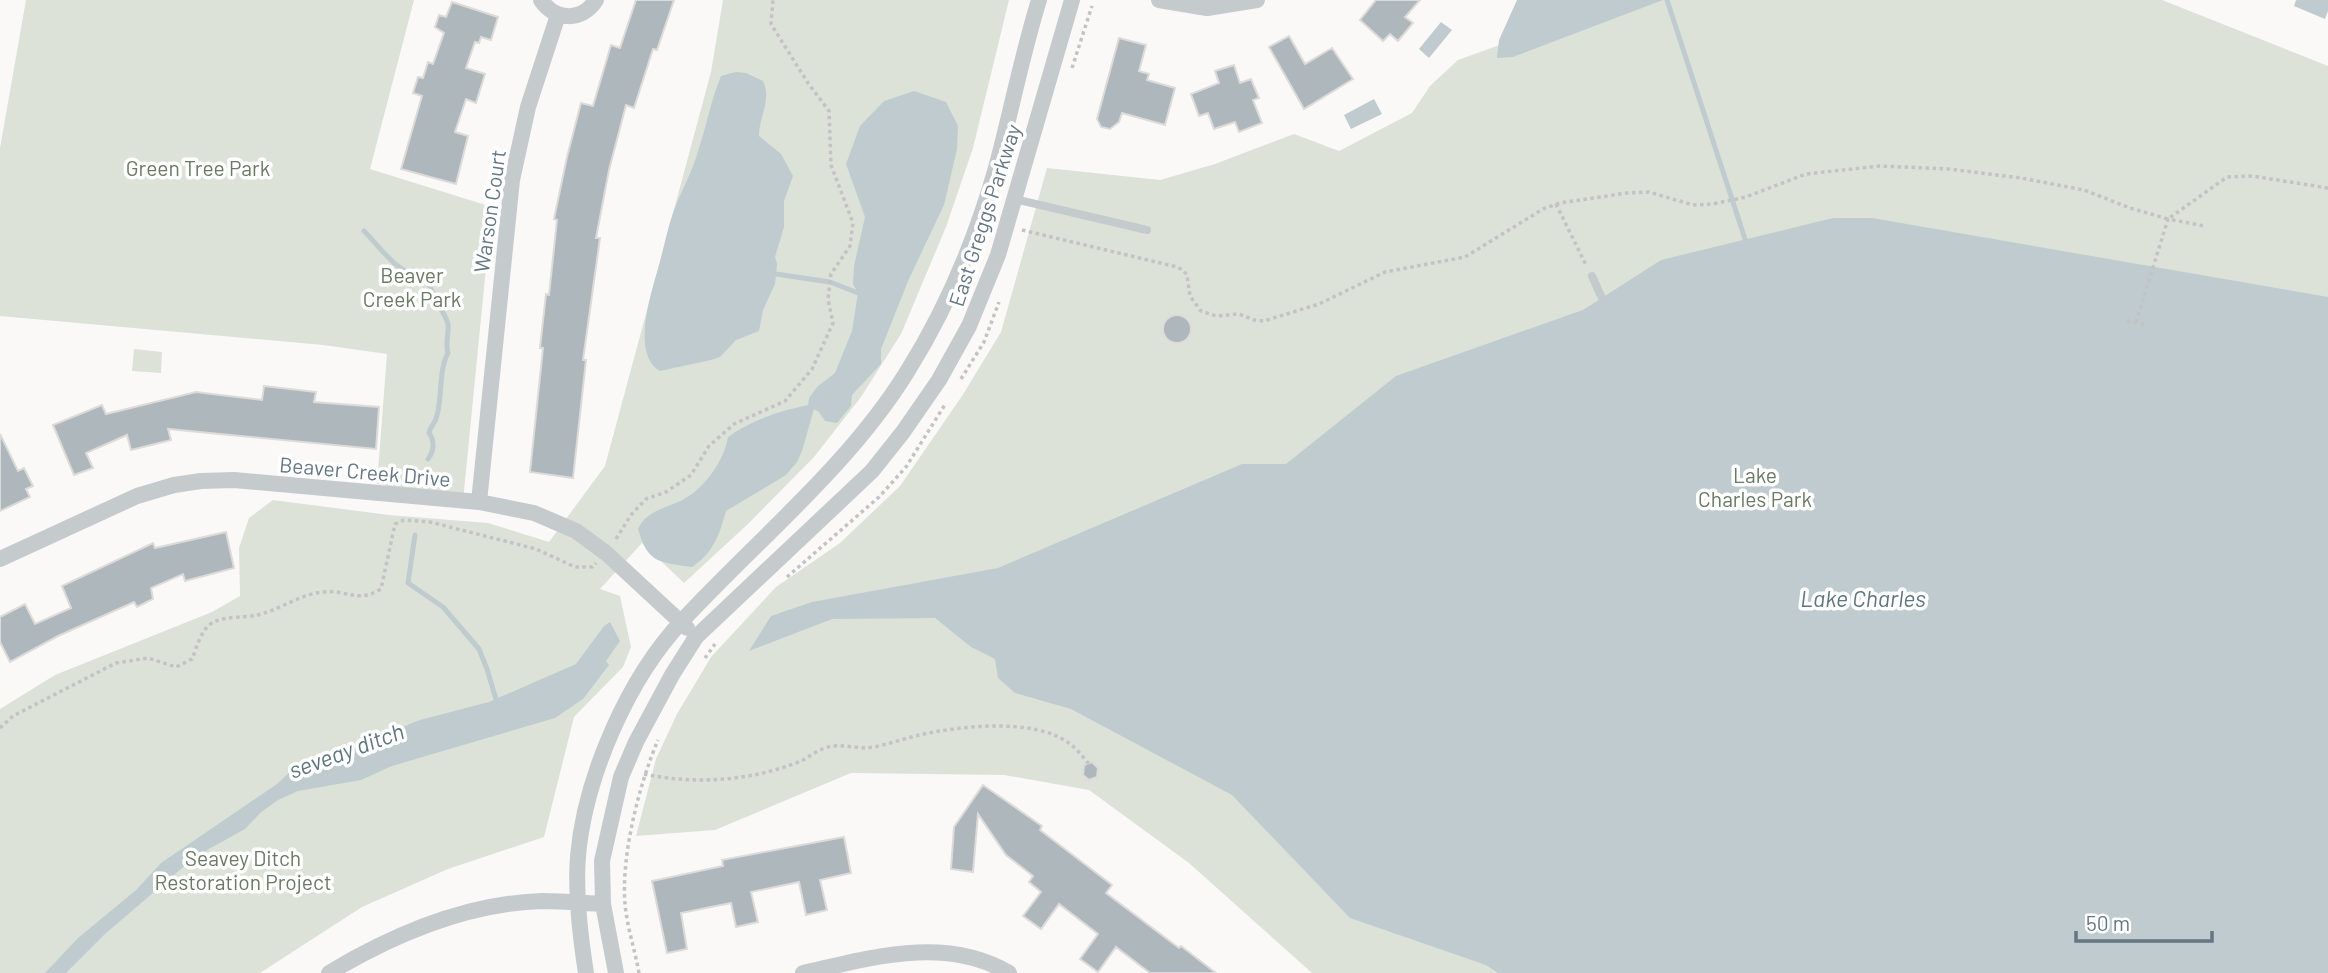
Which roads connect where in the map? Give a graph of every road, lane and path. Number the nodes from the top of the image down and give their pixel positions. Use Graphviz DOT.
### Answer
graph roads {
  1 [pos="541,0"];
  2 [pos="596,0"];
  3 [pos="773,0"];
  4 [pos="1039,0"];
  5 [pos="1072,0"];
  6 [pos="1159,0"];
  7 [pos="1257,0"];
  8 [pos="558,15"];
  9 [pos="2328,188"];
  10 [pos="1014,199"];
  11 [pos="1556,204"];
  12 [pos="2168,219"];
  13 [pos="2204,226"];
  14 [pos="1020,229"];
  15 [pos="1147,230"];
  16 [pos="1592,276"];
  17 [pos="1601,296"];
  18 [pos="2127,321"];
  19 [pos="2136,322"];
  20 [pos="2147,324"];
  21 [pos="479,502"];
  22 [pos="620,533"];
  23 [pos="0,559"];
  24 [pos="592,567"];
  25 [pos="680,622"];
  26 [pos="696,637"];
  27 [pos="716,643"];
  28 [pos="702,662"];
  29 [pos="0,727"];
  30 [pos="662,730"];
  31 [pos="1089,764"];
  32 [pos="644,774"];
  33 [pos="577,903"];
  34 [pos="603,904"];
  35 [pos="329,973"];
  36 [pos="586,973"];
  37 [pos="617,973"];
  38 [pos="639,973"];
  39 [pos="803,973"];
  40 [pos="1009,973"];
  1 -- 8 [label="street"];
  2 -- 8 [label="street"];
  3 -- 22 [label="path"];
  4 -- 25 [label="street, East Greggs Parkway"];
  5 -- 10 [label="street, East Greggs Parkway"];
  6 -- 7 [label="street"];
  8 -- 21 [label="street, Warson Court"];
  9 -- 12 [label="path"];
  10 -- 15 [label="lane"];
  10 -- 26 [label="street, East Greggs Parkway"];
  11 -- 12 [label="path"];
  11 -- 14 [label="path"];
  11 -- 16 [label="path"];
  12 -- 13 [label="path"];
  12 -- 19 [label="path"];
  16 -- 17 [label="lane"];
  18 -- 19 [label="path"];
  19 -- 20 [label="path"];
  21 -- 23 [label="street, Beaver Creek Drive"];
  21 -- 25 [label="street, Beaver Creek Drive"];
  24 -- 29 [label="path"];
  25 -- 26 [label="street, Beaver Creek Drive"];
  25 -- 33 [label="street, East Greggs Parkway"];
  26 -- 34 [label="street, East Greggs Parkway"];
  27 -- 28 [label="path"];
  30 -- 32 [label="path"];
  31 -- 32 [label="path"];
  32 -- 38 [label="path"];
  33 -- 34 [label="street"];
  33 -- 35 [label="street"];
  33 -- 36 [label="street, East Greggs Parkway"];
  34 -- 37 [label="street, East Greggs Parkway"];
  39 -- 40 [label="street"];
}
